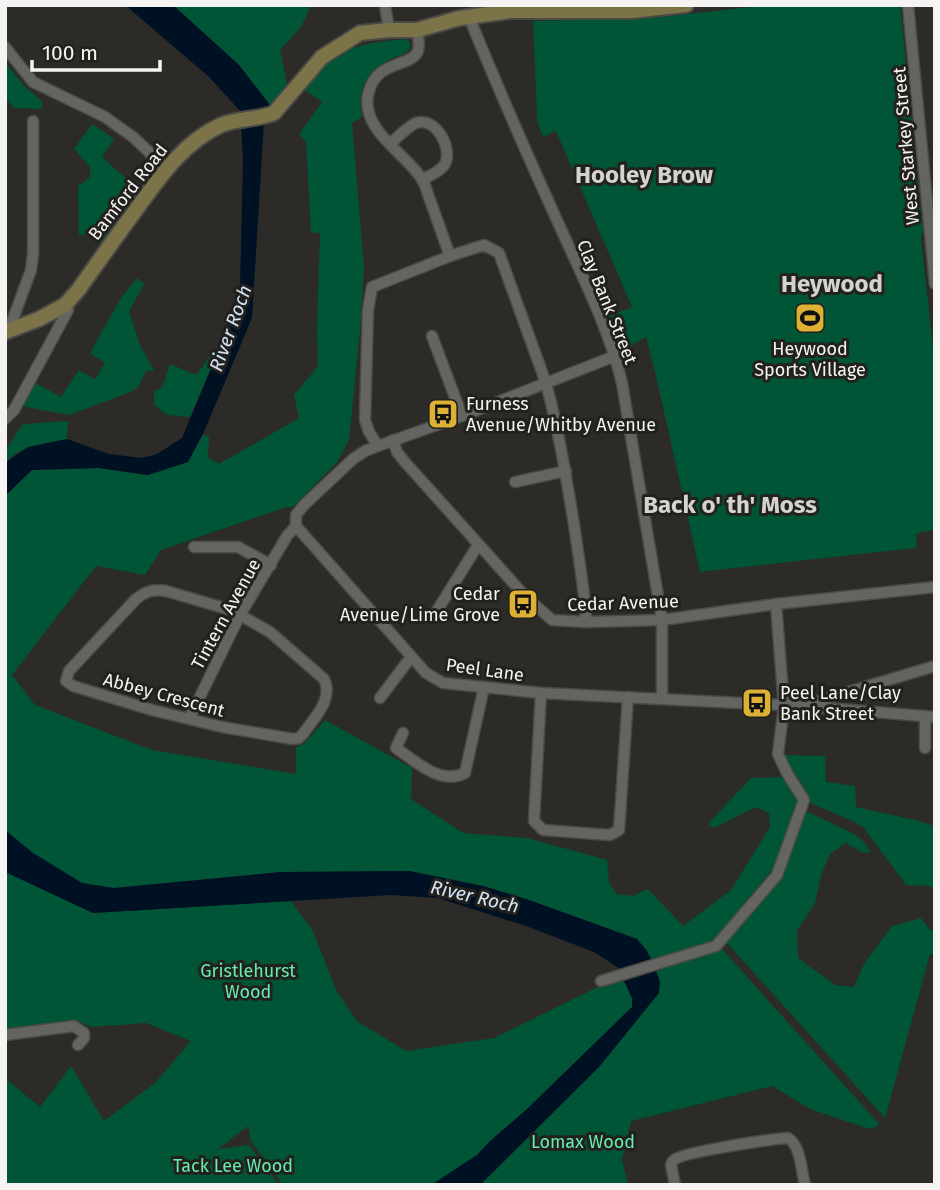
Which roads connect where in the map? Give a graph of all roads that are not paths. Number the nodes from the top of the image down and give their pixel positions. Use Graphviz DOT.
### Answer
graph roads {
  1 [pos="385,5"];
  2 [pos="686,5"];
  3 [pos="908,5"];
  4 [pos="652,7"];
  5 [pos="511,8"];
  6 [pos="463,13"];
  7 [pos="389,30"];
  8 [pos="416,30"];
  9 [pos="5,47"];
  10 [pos="33,121"];
  11 [pos="390,144"];
  12 [pos="167,169"];
  13 [pos="422,180"];
  14 [pos="450,256"];
  15 [pos="935,284"];
  16 [pos="65,305"];
  17 [pos="7,331"];
  18 [pos="432,336"];
  19 [pos="615,356"];
  20 [pos="546,383"];
  21 [pos="462,416"];
  22 [pos="5,419"];
  23 [pos="393,440"];
  24 [pos="378,446"];
  25 [pos="566,471"];
  26 [pos="515,482"];
  27 [pos="296,526"];
  28 [pos="478,545"];
  29 [pos="194,547"];
  30 [pos="271,565"];
  31 [pos="935,587"];
  32 [pos="776,604"];
  33 [pos="241,614"];
  34 [pos="435,614"];
  35 [pos="662,621"];
  36 [pos="586,622"];
  37 [pos="411,657"];
  38 [pos="935,666"];
  39 [pos="484,687"];
  40 [pos="541,693"];
  41 [pos="628,697"];
  42 [pos="380,698"];
  43 [pos="662,698"];
  44 [pos="784,706"];
  45 [pos="801,706"];
  46 [pos="930,716"];
  47 [pos="189,719"];
  48 [pos="403,733"];
  49 [pos="925,748"];
  50 [pos="601,981"];
  51 [pos="5,1035"];
  52 [pos="78,1045"];
  53 [pos="675,1185"];
  54 [pos="805,1185"];
  1 -- 7 [label="street"];
  2 -- 4 [label="street, Bamford Road"];
  3 -- 15 [label="street, West Starkey Street"];
  4 -- 5 [label="street, Bamford Road"];
  5 -- 6 [label="street, Bamford Road"];
  6 -- 8 [label="street, Bamford Road"];
  6 -- 19 [label="street, Clay Bank Street"];
  7 -- 8 [label="street, Bamford Road"];
  7 -- 12 [label="street, Bamford Road"];
  8 -- 11 [label="street"];
  9 -- 12 [label="street"];
  10 -- 17 [label="street"];
  11 -- 13 [label="street"];
  11 -- 13 [label="street"];
  12 -- 16 [label="street, Bamford Road"];
  13 -- 14 [label="street"];
  14 -- 20 [label="street"];
  14 -- 24 [label="street"];
  16 -- 17 [label="street, Bamford Road"];
  16 -- 22 [label="street"];
  18 -- 21 [label="street"];
  19 -- 20 [label="street"];
  19 -- 35 [label="street, Clay Bank Street"];
  20 -- 21 [label="street"];
  20 -- 25 [label="street"];
  21 -- 23 [label="street"];
  23 -- 24 [label="street"];
  23 -- 28 [label="street, Cedar Avenue"];
  24 -- 27 [label="street"];
  25 -- 26 [label="street"];
  25 -- 36 [label="street"];
  27 -- 30 [label="street, Tintern Avenue"];
  27 -- 37 [label="street, Peel Lane"];
  28 -- 34 [label="street"];
  28 -- 36 [label="street, Cedar Avenue"];
  29 -- 30 [label="street"];
  30 -- 33 [label="street, Tintern Avenue"];
  31 -- 32 [label="street, Cedar Avenue"];
  32 -- 35 [label="street, Cedar Avenue"];
  32 -- 44 [label="street"];
  33 -- 47 [label="street, Tintern Avenue"];
  33 -- 47 [label="street, Abbey Crescent"];
  33 -- 47 [label="street, Abbey Crescent"];
  35 -- 36 [label="street, Cedar Avenue"];
  35 -- 43 [label="street, Clay Bank Street"];
  37 -- 39 [label="street, Peel Lane"];
  37 -- 42 [label="street"];
  38 -- 45 [label="street"];
  39 -- 40 [label="street, Peel Lane"];
  39 -- 48 [label="street"];
  40 -- 41 [label="street, Peel Lane"];
  40 -- 41 [label="street"];
  41 -- 43 [label="street, Peel Lane"];
  43 -- 44 [label="street, Peel Lane"];
  44 -- 45 [label="street, Peel Lane"];
  44 -- 50 [label="street"];
  45 -- 46 [label="street, Peel Lane"];
  46 -- 49 [label="street"];
  51 -- 52 [label="street"];
  53 -- 54 [label="street"];
}
